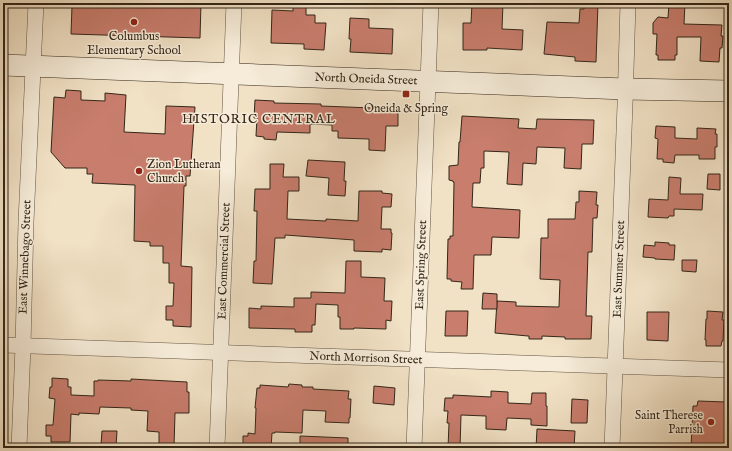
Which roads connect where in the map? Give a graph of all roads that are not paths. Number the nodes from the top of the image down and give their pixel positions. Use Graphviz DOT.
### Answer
graph roads {
  1 [pos="36,3"];
  2 [pos="234,3"];
  3 [pos="431,3"];
  4 [pos="628,3"];
  5 [pos="3,65"];
  6 [pos="34,66"];
  7 [pos="231,74"];
  8 [pos="429,81"];
  9 [pos="625,89"];
  10 [pos="729,91"];
  11 [pos="3,345"];
  12 [pos="23,346"];
  13 [pos="220,352"];
  14 [pos="417,360"];
  15 [pos="615,366"];
  16 [pos="729,370"];
  17 [pos="19,448"];
  18 [pos="217,448"];
  19 [pos="414,448"];
  20 [pos="612,448"];
  1 -- 6 [label="street, East Winnebago Street"];
  2 -- 7 [label="street, East Commercial Street"];
  3 -- 8 [label="street, East Spring Street"];
  4 -- 9 [label="street, East Summer Street"];
  5 -- 6 [label="main road, North Oneida Street"];
  6 -- 7 [label="main road, North Oneida Street"];
  6 -- 12 [label="street, East Winnebago Street"];
  7 -- 8 [label="main road, North Oneida Street"];
  7 -- 13 [label="street, East Commercial Street"];
  8 -- 9 [label="main road, North Oneida Street"];
  8 -- 14 [label="street, East Spring Street"];
  9 -- 10 [label="main road, North Oneida Street"];
  9 -- 15 [label="street, East Summer Street"];
  11 -- 12 [label="street, North Morrison Street"];
  12 -- 13 [label="street, North Morrison Street"];
  12 -- 17 [label="street, East Winnebago Street"];
  13 -- 14 [label="street, North Morrison Street"];
  13 -- 18 [label="street, East Commercial Street"];
  14 -- 15 [label="street, North Morrison Street"];
  14 -- 19 [label="street, East Spring Street"];
  15 -- 16 [label="street, North Morrison Street"];
  15 -- 20 [label="street, East Summer Street"];
}
